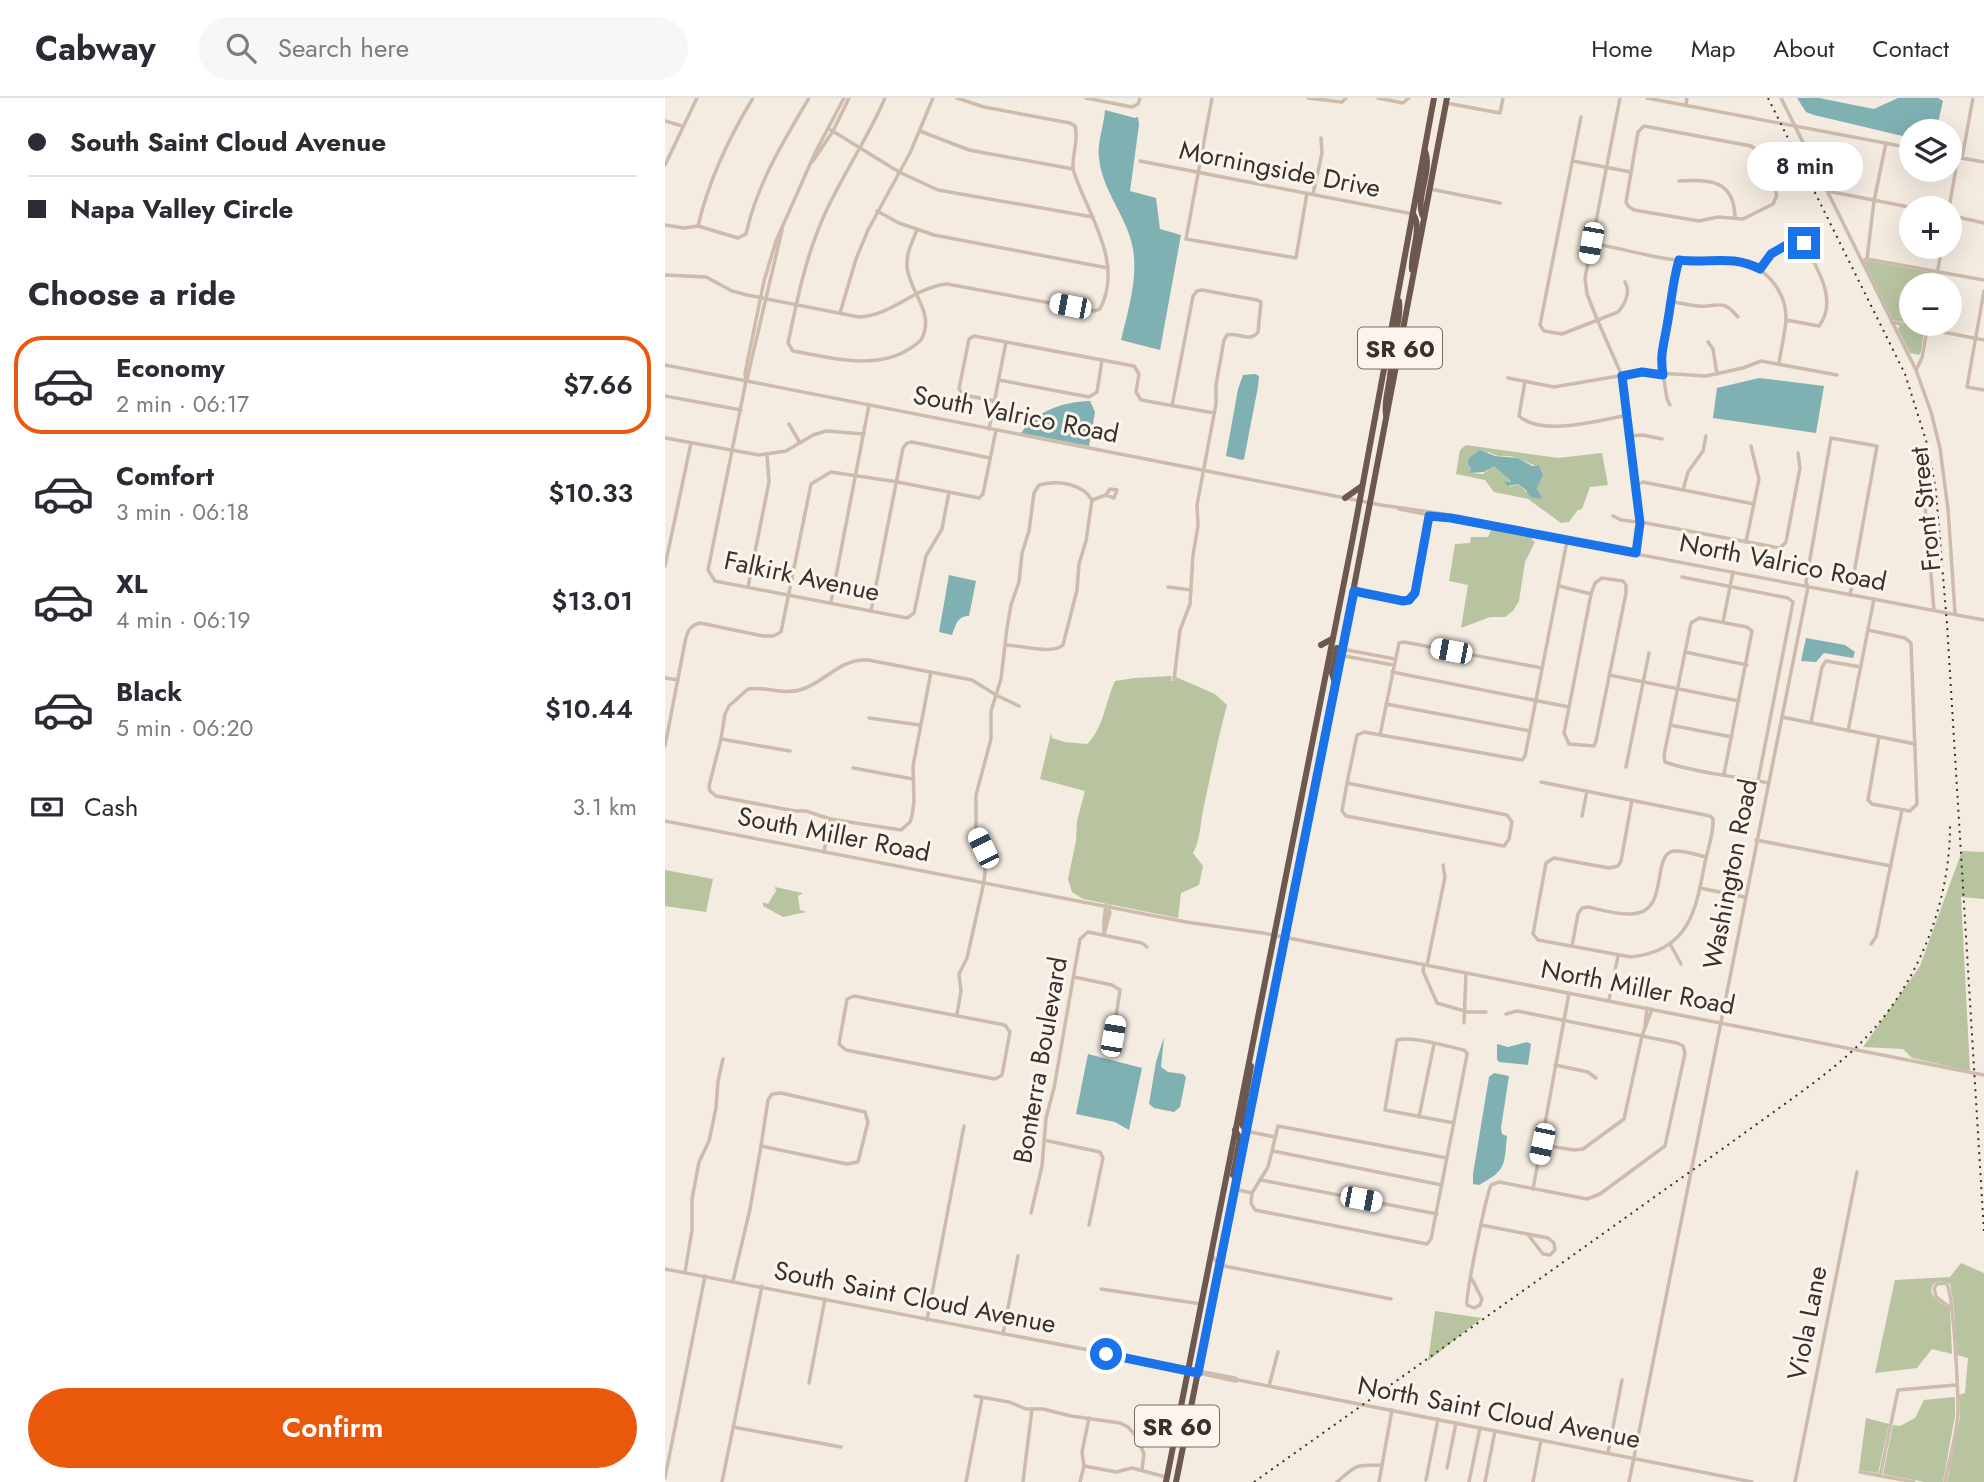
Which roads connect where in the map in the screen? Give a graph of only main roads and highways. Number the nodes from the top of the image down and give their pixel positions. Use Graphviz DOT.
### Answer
graph roads {
  1 [pos="1434,98"];
  2 [pos="1446,100"];
  3 [pos="1425,149"];
  4 [pos="1413,215"];
  5 [pos="1424,219"];
  6 [pos="1414,275"];
  7 [pos="1398,296"];
  8 [pos="1387,356"];
  9 [pos="1398,359"];
  10 [pos="1387,420"];
  11 [pos="1363,484"];
  12 [pos="1345,498"];
  13 [pos="1333,638"];
  14 [pos="1321,645"];
  15 [pos="1336,651"];
  16 [pos="1298,812"];
  17 [pos="1308,814"];
  18 [pos="1250,1058"];
  19 [pos="1235,1130"];
  20 [pos="1246,1131"];
  21 [pos="1232,1202"];
  22 [pos="1166,1480"];
  23 [pos="1176,1482"];
  1 -- 3 [label="highway, SR 60"];
  2 -- 5 [label="highway, SR 60"];
  3 -- 4 [label="highway, SR 60"];
  3 -- 5 [label="highway"];
  4 -- 6 [label="highway"];
  4 -- 7 [label="highway, SR 60"];
  5 -- 6 [label="highway, SR 60"];
  6 -- 9 [label="highway, SR 60"];
  7 -- 8 [label="highway, SR 60"];
  7 -- 9 [label="highway"];
  8 -- 10 [label="highway"];
  8 -- 11 [label="highway, SR 60"];
  9 -- 10 [label="highway, SR 60"];
  10 -- 15 [label="highway, SR 60"];
  11 -- 12 [label="highway"];
  11 -- 13 [label="highway, SR 60"];
  13 -- 14 [label="highway"];
  13 -- 15 [label="highway, SR 60"];
  15 -- 16 [label="highway, SR 60"];
  15 -- 17 [label="highway, SR 60"];
  16 -- 17 [label="highway"];
  16 -- 18 [label="highway, SR 60"];
  17 -- 20 [label="highway, SR 60"];
  18 -- 19 [label="highway, SR 60"];
  18 -- 20 [label="highway"];
  19 -- 21 [label="highway"];
  19 -- 22 [label="highway, SR 60"];
  20 -- 21 [label="highway, SR 60"];
  21 -- 23 [label="highway, SR 60"];
}
